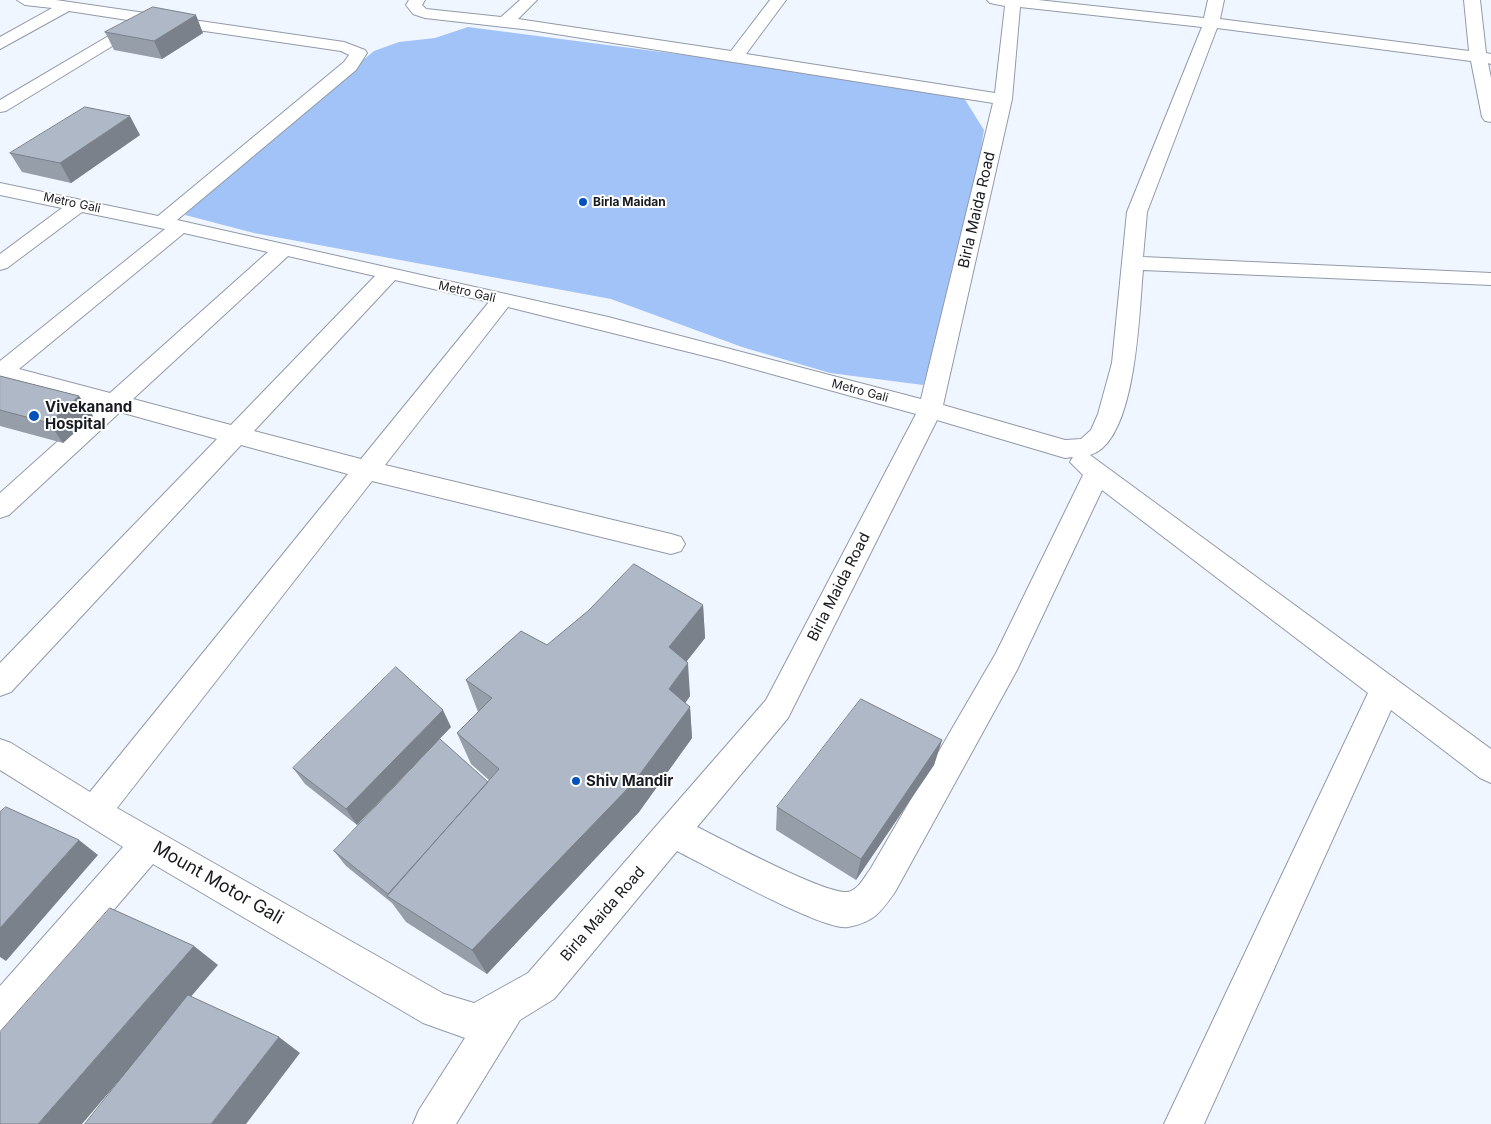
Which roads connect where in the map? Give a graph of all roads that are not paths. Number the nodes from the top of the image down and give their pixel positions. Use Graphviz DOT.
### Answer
graph roads {
  1 [pos="25,0"];
  2 [pos="148,0"];
  3 [pos="417,0"];
  4 [pos="528,0"];
  5 [pos="778,0"];
  6 [pos="1216,0"];
  7 [pos="1472,0"];
  8 [pos="1007,1"];
  9 [pos="67,6"];
  10 [pos="126,14"];
  11 [pos="150,18"];
  12 [pos="505,22"];
  13 [pos="1211,23"];
  14 [pos="0,44"];
  15 [pos="736,56"];
  16 [pos="1485,58"];
  17 [pos="1003,99"];
  18 [pos="0,107"];
  19 [pos="1491,117"];
  20 [pos="0,189"];
  21 [pos="78,205"];
  22 [pos="171,224"];
  23 [pos="282,250"];
  24 [pos="1131,263"];
  25 [pos="0,264"];
  26 [pos="389,274"];
  27 [pos="1491,279"];
  28 [pos="502,300"];
  29 [pos="0,372"];
  30 [pos="116,402"];
  31 [pos="930,410"];
  32 [pos="237,434"];
  33 [pos="1065,449"];
  34 [pos="366,470"];
  35 [pos="1098,473"];
  36 [pos="0,508"];
  37 [pos="671,544"];
  38 [pos="0,683"];
  39 [pos="1385,689"];
  40 [pos="0,753"];
  41 [pos="1491,768"];
  42 [pos="94,812"];
  43 [pos="673,832"];
  44 [pos="149,843"];
  45 [pos="507,1007"];
  46 [pos="436,1010"];
  47 [pos="0,1014"];
  48 [pos="433,1124"];
  49 [pos="1184,1124"];
  1 -- 9 [label="street"];
  2 -- 10 [label="street"];
  3 -- 12 [label="street"];
  4 -- 12 [label="street"];
  5 -- 15 [label="street"];
  6 -- 13 [label="street"];
  7 -- 16 [label="street"];
  8 -- 13 [label="street"];
  8 -- 17 [label="street, Birla Maida Road"];
  9 -- 10 [label="street"];
  9 -- 14 [label="street"];
  10 -- 11 [label="street"];
  11 -- 18 [label="street"];
  11 -- 22 [label="street"];
  12 -- 15 [label="street"];
  13 -- 16 [label="street"];
  13 -- 24 [label="street"];
  15 -- 17 [label="street"];
  16 -- 19 [label="street"];
  17 -- 31 [label="street, Birla Maida Road"];
  20 -- 21 [label="street, Metro Gali"];
  21 -- 22 [label="street, Metro Gali"];
  21 -- 25 [label="street"];
  22 -- 23 [label="street, Metro Gali"];
  22 -- 29 [label="street"];
  23 -- 26 [label="street, Metro Gali"];
  23 -- 30 [label="street"];
  24 -- 27 [label="street"];
  24 -- 33 [label="street"];
  26 -- 28 [label="street, Metro Gali"];
  26 -- 32 [label="street"];
  28 -- 31 [label="street, Metro Gali"];
  28 -- 34 [label="street"];
  29 -- 30 [label="street"];
  30 -- 32 [label="street"];
  30 -- 36 [label="street"];
  31 -- 33 [label="street, Metro Gali"];
  31 -- 43 [label="street, Birla Maida Road"];
  32 -- 34 [label="street"];
  32 -- 38 [label="street"];
  33 -- 35 [label="street"];
  34 -- 37 [label="street"];
  34 -- 42 [label="street"];
  35 -- 39 [label="street"];
  35 -- 43 [label="street"];
  39 -- 41 [label="street"];
  39 -- 49 [label="street"];
  40 -- 42 [label="street, Mount Motor Gali"];
  42 -- 44 [label="street, Mount Motor Gali"];
  43 -- 45 [label="street, Birla Maida Road"];
  44 -- 46 [label="street, Mount Motor Gali"];
  44 -- 47 [label="street"];
  45 -- 46 [label="street, Birla Maida Road"];
  45 -- 48 [label="street"];
}
